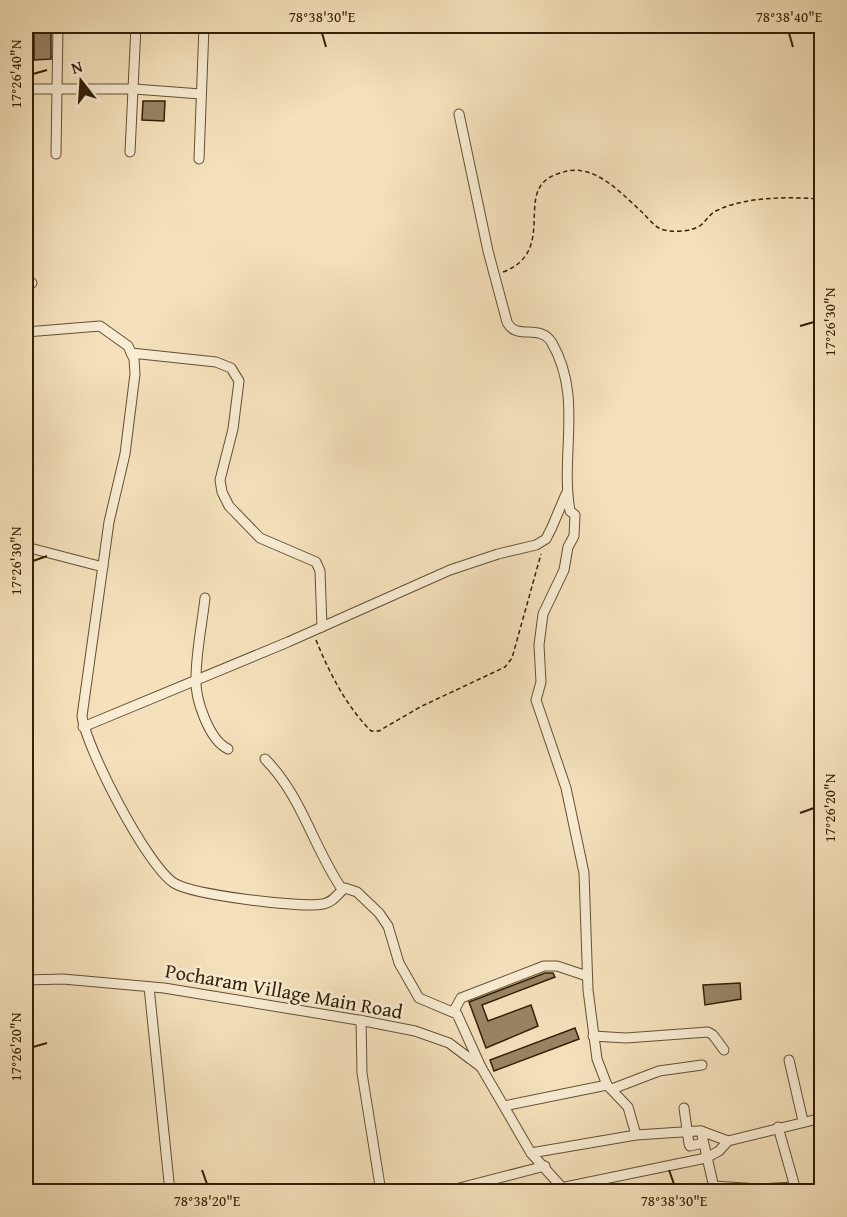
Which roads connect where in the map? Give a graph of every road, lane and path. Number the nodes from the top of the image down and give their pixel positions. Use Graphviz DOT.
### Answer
graph roads {
  1 [pos="58,26"];
  2 [pos="136,26"];
  3 [pos="204,26"];
  4 [pos="26,89"];
  5 [pos="59,89"];
  6 [pos="134,89"];
  7 [pos="201,94"];
  8 [pos="459,114"];
  9 [pos="130,152"];
  10 [pos="56,154"];
  11 [pos="199,159"];
  12 [pos="822,200"];
  13 [pos="494,276"];
  14 [pos="26,332"];
  15 [pos="131,352"];
  16 [pos="567,492"];
  17 [pos="546,539"];
  18 [pos="26,547"];
  19 [pos="103,567"];
  20 [pos="205,598"];
  21 [pos="322,627"];
  22 [pos="312,631"];
  23 [pos="195,681"];
  24 [pos="83,727"];
  25 [pos="228,749"];
  26 [pos="265,759"];
  27 [pos="342,889"];
  28 [pos="587,976"];
  29 [pos="26,980"];
  30 [pos="149,987"];
  31 [pos="454,1011"];
  32 [pos="361,1020"];
  33 [pos="593,1036"];
  34 [pos="724,1050"];
  35 [pos="789,1059"];
  36 [pos="702,1065"];
  37 [pos="481,1067"];
  38 [pos="609,1087"];
  39 [pos="504,1106"];
  40 [pos="684,1108"];
  41 [pos="822,1118"];
  42 [pos="803,1121"];
  43 [pos="778,1127"];
  44 [pos="686,1131"];
  45 [pos="701,1131"];
  46 [pos="636,1135"];
  47 [pos="728,1141"];
  48 [pos="703,1143"];
  49 [pos="531,1153"];
  50 [pos="706,1158"];
  51 [pos="545,1166"];
  52 [pos="564,1189"];
  53 [pos="714,1189"];
  54 [pos="795,1189"];
  55 [pos="466,1190"];
  56 [pos="759,1190"];
  57 [pos="170,1191"];
  58 [pos="381,1191"];
  59 [pos="444,1191"];
  60 [pos="541,1191"];
  1 -- 5 [label="street"];
  2 -- 6 [label="street"];
  3 -- 7 [label="street"];
  4 -- 5 [label="street"];
  5 -- 6 [label="street"];
  5 -- 10 [label="street"];
  6 -- 7 [label="street"];
  6 -- 9 [label="street"];
  7 -- 11 [label="street"];
  8 -- 13 [label="street"];
  12 -- 13 [label="path"];
  13 -- 16 [label="street"];
  14 -- 15 [label="street"];
  15 -- 19 [label="street"];
  15 -- 21 [label="street"];
  16 -- 17 [label="street"];
  16 -- 28 [label="street"];
  17 -- 21 [label="street"];
  17 -- 22 [label="path"];
  18 -- 19 [label="street"];
  19 -- 24 [label="street"];
  20 -- 23 [label="street"];
  21 -- 22 [label="street"];
  22 -- 23 [label="street"];
  23 -- 24 [label="street"];
  23 -- 25 [label="street"];
  24 -- 27 [label="street"];
  26 -- 27 [label="street"];
  27 -- 31 [label="street"];
  28 -- 31 [label="street"];
  28 -- 33 [label="street"];
  29 -- 30 [label="street, Pocharam Village Main Road"];
  30 -- 32 [label="street, Pocharam Village Main Road"];
  30 -- 57 [label="street"];
  31 -- 37 [label="street"];
  32 -- 37 [label="street, Pocharam Village Main Road"];
  32 -- 58 [label="street"];
  33 -- 34 [label="street"];
  33 -- 38 [label="street"];
  35 -- 42 [label="street"];
  36 -- 38 [label="street"];
  37 -- 39 [label="street, Pocharam Village Main Road"];
  38 -- 39 [label="street"];
  38 -- 46 [label="street"];
  39 -- 49 [label="street, Pocharam Village Main Road"];
  40 -- 44 [label="street"];
  41 -- 42 [label="street"];
  42 -- 43 [label="street"];
  43 -- 47 [label="street"];
  43 -- 54 [label="street"];
  44 -- 45 [label="street"];
  44 -- 46 [label="street"];
  44 -- 48 [label="street"];
  45 -- 47 [label="street"];
  45 -- 48 [label="street"];
  46 -- 49 [label="street"];
  47 -- 50 [label="street"];
  48 -- 50 [label="street"];
  49 -- 51 [label="street, Pocharam Village Main Road"];
  50 -- 52 [label="street"];
  50 -- 53 [label="street"];
  51 -- 52 [label="street, Pocharam Village Main Road"];
  51 -- 55 [label="street"];
  52 -- 60 [label="street"];
  53 -- 56 [label="street"];
  54 -- 56 [label="street"];
  55 -- 59 [label="street"];
}
